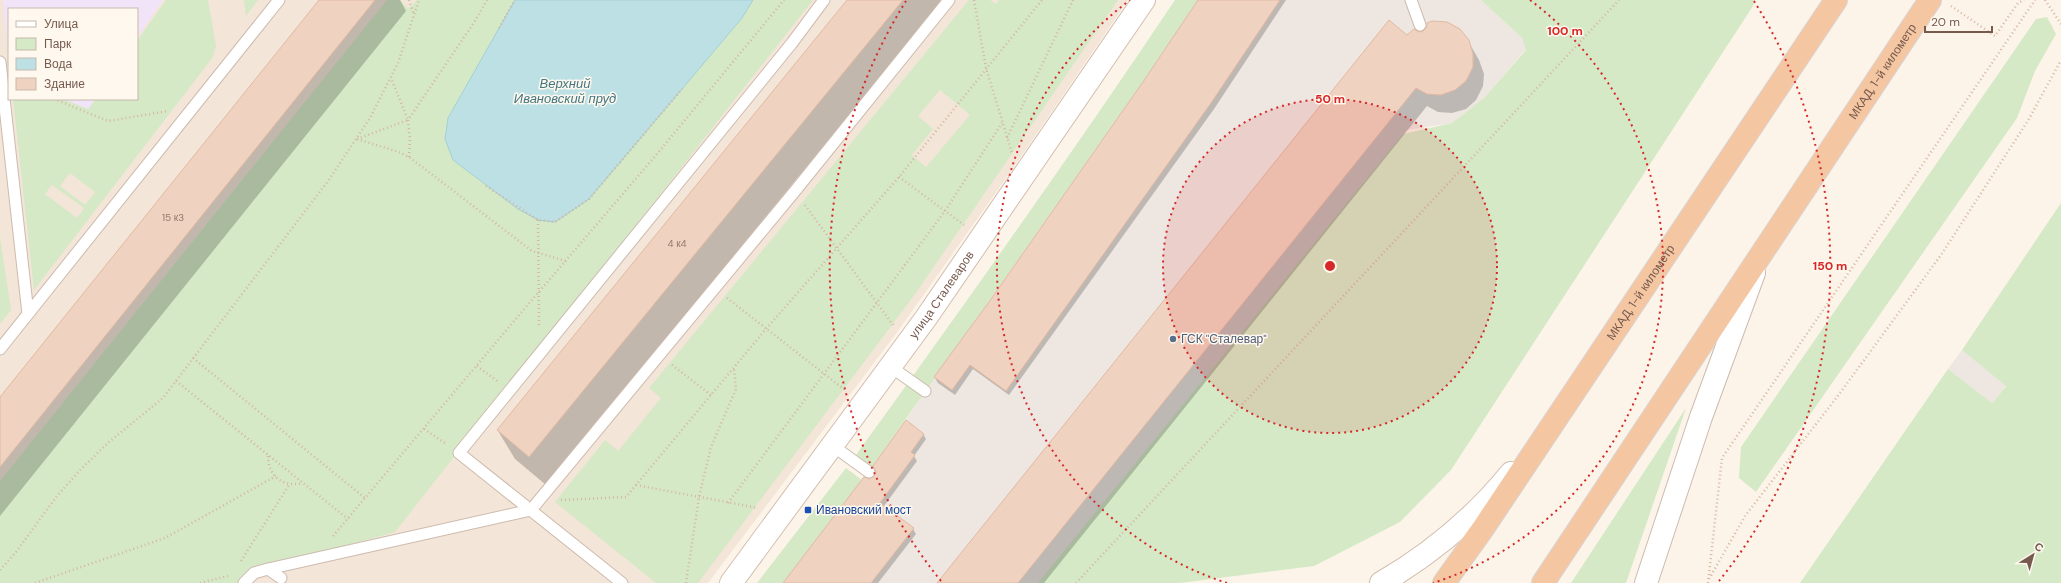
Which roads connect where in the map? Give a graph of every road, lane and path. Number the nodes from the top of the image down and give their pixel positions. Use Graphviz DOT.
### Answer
graph roads {
  1 [pos="279,0"];
  2 [pos="409,0"];
  3 [pos="419,0"];
  4 [pos="486,0"];
  5 [pos="515,0"];
  6 [pos="784,0"];
  7 [pos="824,0"];
  8 [pos="949,0"];
  9 [pos="974,0"];
  10 [pos="1042,0"];
  11 [pos="1072,0"];
  12 [pos="1144,0"];
  13 [pos="1411,0"];
  14 [pos="1619,0"];
  15 [pos="1836,0"];
  16 [pos="2024,0"];
  17 [pos="2035,0"];
  18 [pos="2044,0"];
  19 [pos="1939,2"];
  20 [pos="414,16"];
  21 [pos="2061,24"];
  22 [pos="1420,25"];
  23 [pos="499,28"];
  24 [pos="2061,60"];
  25 [pos="0,62"];
  26 [pos="986,68"];
  27 [pos="391,77"];
  28 [pos="682,89"];
  29 [pos="57,100"];
  30 [pos="193,108"];
  31 [pos="408,120"];
  32 [pos="1002,123"];
  33 [pos="1007,138"];
  34 [pos="356,139"];
  35 [pos="409,157"];
  36 [pos="1013,157"];
  37 [pos="899,177"];
  38 [pos="486,186"];
  39 [pos="795,191"];
  40 [pos="945,211"];
  41 [pos="538,220"];
  42 [pos="969,229"];
  43 [pos="837,248"];
  44 [pos="537,253"];
  45 [pos="1760,257"];
  46 [pos="566,261"];
  47 [pos="714,288"];
  48 [pos="537,294"];
  49 [pos="877,303"];
  50 [pos="28,314"];
  51 [pos="766,329"];
  52 [pos="897,330"];
  53 [pos="0,349"];
  54 [pos="540,354"];
  55 [pos="659,356"];
  56 [pos="193,358"];
  57 [pos="477,366"];
  58 [pos="734,367"];
  59 [pos="891,367"];
  60 [pos="825,374"];
  61 [pos="176,381"];
  62 [pos="510,391"];
  63 [pos="925,391"];
  64 [pos="850,394"];
  65 [pos="711,395"];
  66 [pos="1563,408"];
  67 [pos="424,429"];
  68 [pos="833,446"];
  69 [pos="459,453"];
  70 [pos="268,455"];
  71 [pos="869,472"];
  72 [pos="276,476"];
  73 [pos="303,483"];
  74 [pos="636,484"];
  75 [pos="290,485"];
  76 [pos="699,497"];
  77 [pos="365,498"];
  78 [pos="728,503"];
  79 [pos="534,506"];
  80 [pos="762,509"];
  81 [pos="348,519"];
  82 [pos="328,541"];
  83 [pos="240,562"];
  84 [pos="268,569"];
  85 [pos="0,570"];
  86 [pos="281,578"];
  87 [pos="1708,582"];
  88 [pos="35,583"];
  89 [pos="244,583"];
  90 [pos="622,583"];
  91 [pos="686,583"];
  92 [pos="731,583"];
  93 [pos="1076,583"];
  94 [pos="1382,583"];
  95 [pos="1444,583"];
  96 [pos="1543,583"];
  97 [pos="1646,583"];
  1 -- 30 [label="lane"];
  2 -- 20 [label="path"];
  3 -- 20 [label="path"];
  4 -- 31 [label="path"];
  5 -- 23 [label="path"];
  6 -- 46 [label="path"];
  7 -- 54 [label="lane"];
  8 -- 39 [label="lane"];
  9 -- 26 [label="path"];
  10 -- 26 [label="path"];
  11 -- 33 [label="path"];
  12 -- 59 [label="main road, улица Сталеваров"];
  13 -- 22 [label="lane"];
  14 -- 93 [label="path"];
  15 -- 66 [label="highway, МКАД, 1-й километр"];
  16 -- 19 [label="path"];
  17 -- 87 [label="path"];
  18 -- 21 [label="path"];
  19 -- 45 [label="highway, МКАД, 1-й километр"];
  20 -- 27 [label="path"];
  24 -- 87 [label="path"];
  25 -- 50 [label="lane"];
  26 -- 32 [label="path"];
  26 -- 37 [label="path"];
  27 -- 31 [label="path"];
  27 -- 34 [label="path"];
  28 -- 41 [label="path"];
  29 -- 30 [label="path"];
  30 -- 50 [label="lane"];
  31 -- 34 [label="path"];
  31 -- 35 [label="path"];
  32 -- 33 [label="path"];
  32 -- 40 [label="path"];
  33 -- 36 [label="path"];
  34 -- 35 [label="path"];
  34 -- 56 [label="path"];
  35 -- 44 [label="path"];
  37 -- 40 [label="path"];
  37 -- 43 [label="path"];
  38 -- 41 [label="path"];
  39 -- 43 [label="path"];
  39 -- 47 [label="lane"];
  40 -- 42 [label="path"];
  40 -- 49 [label="path"];
  41 -- 44 [label="path"];
  43 -- 49 [label="path"];
  43 -- 51 [label="path"];
  44 -- 46 [label="path"];
  44 -- 48 [label="path"];
  45 -- 96 [label="highway, МКАД, 1-й километр"];
  45 -- 97 [label="main road"];
  46 -- 48 [label="path"];
  47 -- 51 [label="path"];
  47 -- 55 [label="lane"];
  48 -- 54 [label="path"];
  48 -- 57 [label="path"];
  49 -- 52 [label="path"];
  49 -- 60 [label="path"];
  50 -- 53 [label="lane"];
  51 -- 58 [label="path"];
  51 -- 60 [label="path"];
  54 -- 62 [label="lane"];
  55 -- 65 [label="path"];
  55 -- 79 [label="lane"];
  56 -- 61 [label="path"];
  56 -- 77 [label="path"];
  57 -- 62 [label="path"];
  57 -- 67 [label="path"];
  58 -- 65 [label="path"];
  58 -- 76 [label="path"];
  59 -- 63 [label="lane"];
  59 -- 68 [label="main road, улица Сталеваров"];
  60 -- 64 [label="path"];
  60 -- 78 [label="path"];
  61 -- 70 [label="path"];
  61 -- 85 [label="path"];
  62 -- 69 [label="lane"];
  65 -- 74 [label="path"];
  66 -- 94 [label="main road"];
  66 -- 95 [label="highway, МКАД, 1-й километр"];
  67 -- 69 [label="path"];
  67 -- 77 [label="path"];
  68 -- 71 [label="lane"];
  68 -- 92 [label="main road, улица Сталеваров"];
  69 -- 79 [label="lane"];
  70 -- 72 [label="path"];
  70 -- 73 [label="path"];
  72 -- 75 [label="path"];
  72 -- 88 [label="path"];
  73 -- 75 [label="path"];
  73 -- 81 [label="path"];
  74 -- 76 [label="path"];
  74 -- 79 [label="path"];
  75 -- 83 [label="path"];
  76 -- 78 [label="path"];
  76 -- 91 [label="path"];
  77 -- 81 [label="path"];
  78 -- 80 [label="path"];
  79 -- 84 [label="lane"];
  79 -- 90 [label="lane"];
  81 -- 82 [label="path"];
  84 -- 86 [label="lane"];
  84 -- 89 [label="lane"];
}
